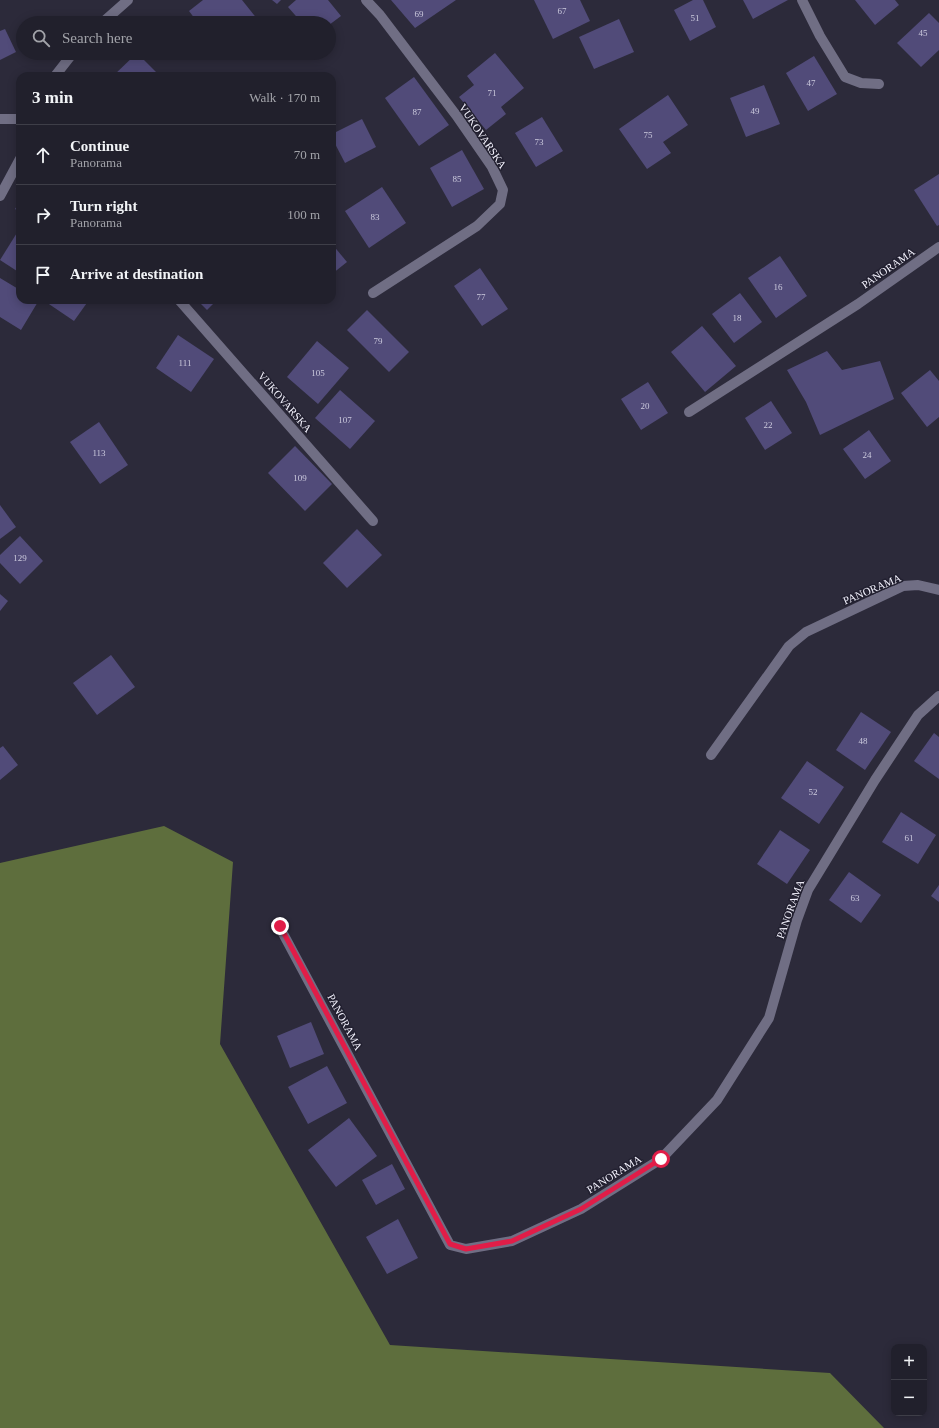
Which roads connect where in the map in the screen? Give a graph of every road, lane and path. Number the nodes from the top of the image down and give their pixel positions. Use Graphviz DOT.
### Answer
graph roads {
  1 [pos="128,0"];
  2 [pos="366,0"];
  3 [pos="802,0"];
  4 [pos="110,16"];
  5 [pos="67,60"];
  6 [pos="57,72"];
  7 [pos="879,84"];
  8 [pos="16,119"];
  9 [pos="0,120"];
  10 [pos="16,166"];
  11 [pos="0,196"];
  12 [pos="939,247"];
  13 [pos="373,293"];
  14 [pos="183,304"];
  15 [pos="689,412"];
  16 [pos="373,520"];
  17 [pos="939,590"];
  18 [pos="939,696"];
  19 [pos="711,755"];
  20 [pos="280,926"];
  1 -- 4 [label="street"];
  2 -- 13 [label="street, VUKOVARSKA"];
  3 -- 7 [label="street"];
  5 -- 6 [label="street"];
  8 -- 9 [label="street"];
  10 -- 11 [label="street"];
  12 -- 15 [label="street, PANORAMA"];
  14 -- 16 [label="street, VUKOVARSKA"];
  17 -- 19 [label="street, PANORAMA"];
  18 -- 20 [label="street, PANORAMA"];
}
